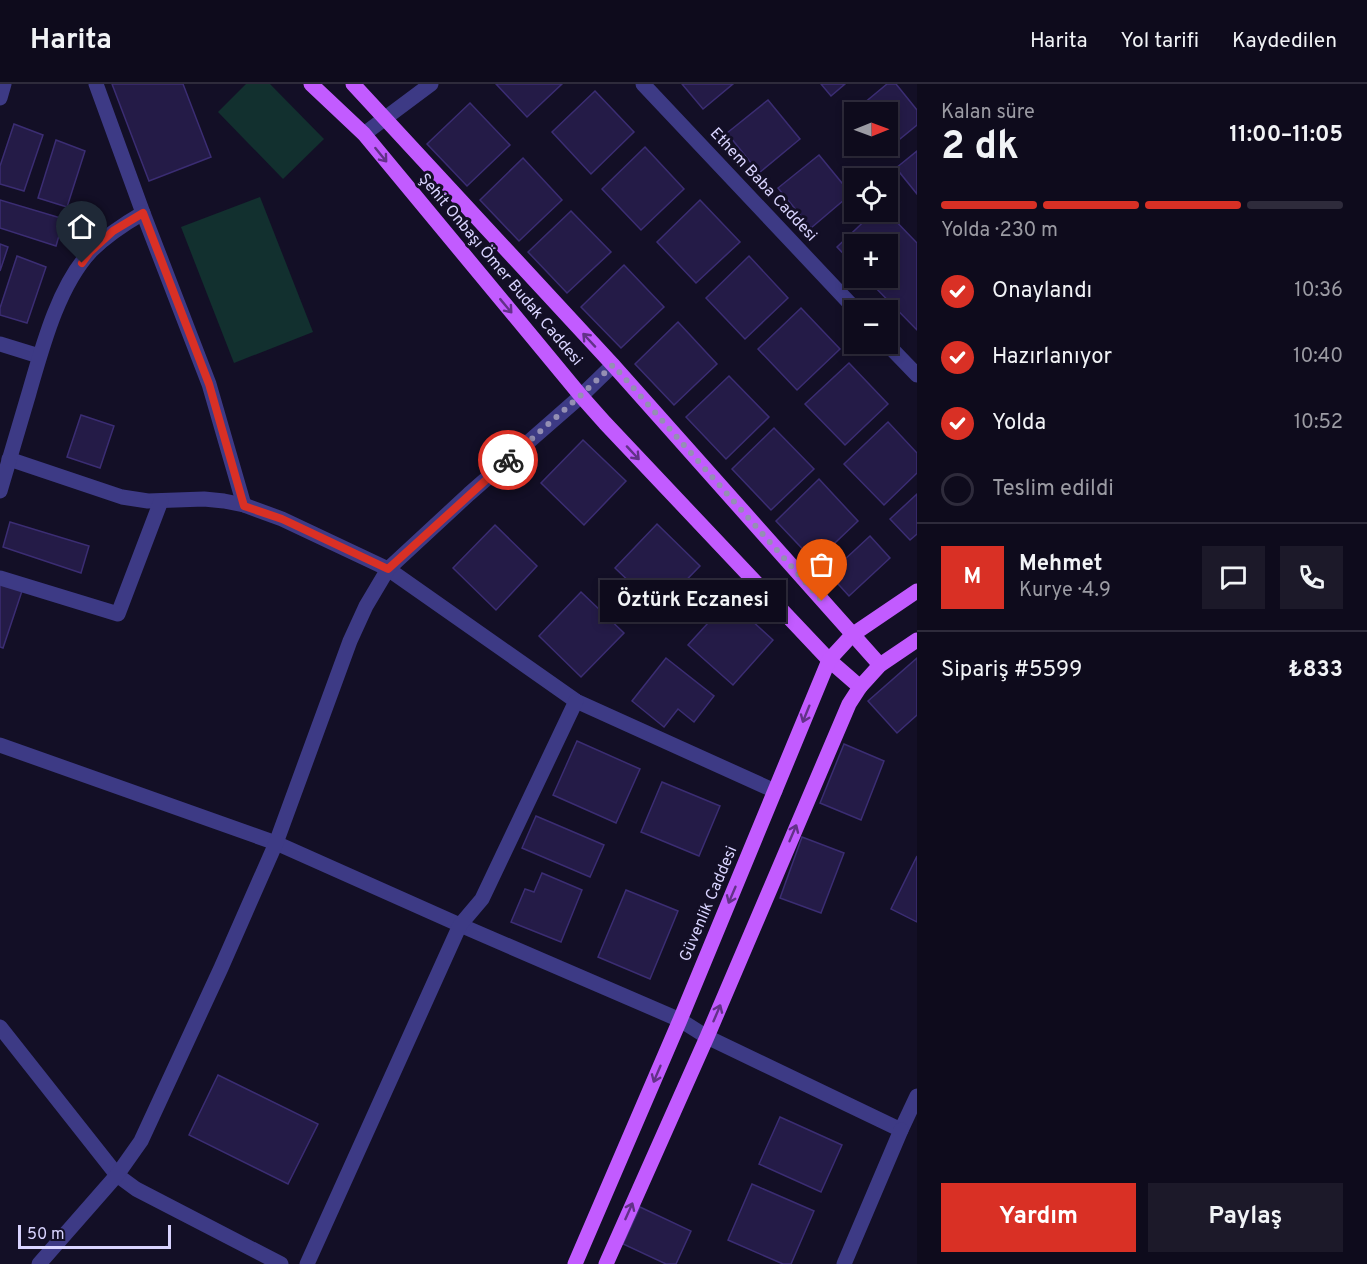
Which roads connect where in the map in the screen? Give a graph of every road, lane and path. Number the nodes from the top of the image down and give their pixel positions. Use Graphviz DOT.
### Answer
graph roads {
  1 [pos="4,84"];
  2 [pos="96,84"];
  3 [pos="311,84"];
  4 [pos="353,84"];
  5 [pos="431,84"];
  6 [pos="643,84"];
  7 [pos="0,98"];
  8 [pos="385,117"];
  9 [pos="364,134"];
  10 [pos="143,213"];
  11 [pos="847,300"];
  12 [pos="0,344"];
  13 [pos="897,354"];
  14 [pos="39,356"];
  15 [pos="613,365"];
  16 [pos="917,375"];
  17 [pos="580,396"];
  18 [pos="9,459"];
  19 [pos="0,491"];
  20 [pos="161,501"];
  21 [pos="244,506"];
  22 [pos="388,569"];
  23 [pos="0,578"];
  24 [pos="917,591"];
  25 [pos="852,635"];
  26 [pos="917,640"];
  27 [pos="829,660"];
  28 [pos="880,665"];
  29 [pos="860,687"];
  30 [pos="576,701"];
  31 [pos="0,745"];
  32 [pos="775,791"];
  33 [pos="276,843"];
  34 [pos="460,925"];
  35 [pos="680,1020"];
  36 [pos="0,1027"];
  37 [pos="706,1037"];
  38 [pos="917,1096"];
  39 [pos="901,1130"];
  40 [pos="117,1175"];
  41 [pos="39,1264"];
  42 [pos="281,1264"];
  43 [pos="307,1264"];
  44 [pos="575,1264"];
  45 [pos="606,1264"];
  46 [pos="844,1264"];
  1 -- 7 [label="street"];
  2 -- 10 [label="street"];
  3 -- 9 [label="main road, Şehit Onbaşı Ömer Budak Caddesi"];
  4 -- 8 [label="main road, Şehit Onbaşı Ömer Budak Caddesi"];
  5 -- 8 [label="street"];
  6 -- 11 [label="street, Ethem Baba Caddesi"];
  8 -- 9 [label="street"];
  15 -- 8 [label="main road, Şehit Onbaşı Ömer Budak Caddesi, one-way"];
  9 -- 17 [label="main road, Şehit Onbaşı Ömer Budak Caddesi, one-way"];
  10 -- 14 [label="street"];
  10 -- 21 [label="street"];
  12 -- 14 [label="street"];
  13 -- 16 [label="street"];
  14 -- 18 [label="street"];
  15 -- 17 [label="street"];
  15 -- 25 [label="main road, Şehit Onbaşı Ömer Budak Caddesi"];
  17 -- 22 [label="street"];
  17 -- 27 [label="main road, Şehit Onbaşı Ömer Budak Caddesi, one-way"];
  18 -- 19 [label="street"];
  18 -- 20 [label="street"];
  20 -- 21 [label="street"];
  20 -- 23 [label="street"];
  21 -- 22 [label="street"];
  22 -- 30 [label="street"];
  22 -- 33 [label="street"];
  24 -- 25 [label="main road, Güvenlik Caddesi"];
  25 -- 27 [label="main road, Güvenlik Caddesi"];
  25 -- 28 [label="main road, Şehit Onbaşı Ömer Budak Caddesi"];
  26 -- 28 [label="main road"];
  27 -- 29 [label="main road, Şehit Onbaşı Ömer Budak Caddesi"];
  27 -- 32 [label="main road, Güvenlik Caddesi, one-way"];
  28 -- 29 [label="main road"];
  37 -- 29 [label="main road, one-way"];
  30 -- 32 [label="street"];
  30 -- 34 [label="street"];
  31 -- 33 [label="street"];
  32 -- 35 [label="main road, Güvenlik Caddesi, one-way"];
  33 -- 34 [label="street"];
  33 -- 40 [label="street"];
  34 -- 35 [label="street"];
  34 -- 43 [label="street"];
  35 -- 37 [label="street"];
  35 -- 44 [label="main road, Güvenlik Caddesi, one-way"];
  36 -- 40 [label="street"];
  37 -- 39 [label="street"];
  45 -- 37 [label="main road, one-way"];
  38 -- 39 [label="street"];
  39 -- 46 [label="street"];
  40 -- 41 [label="street"];
  40 -- 42 [label="street"];
}
